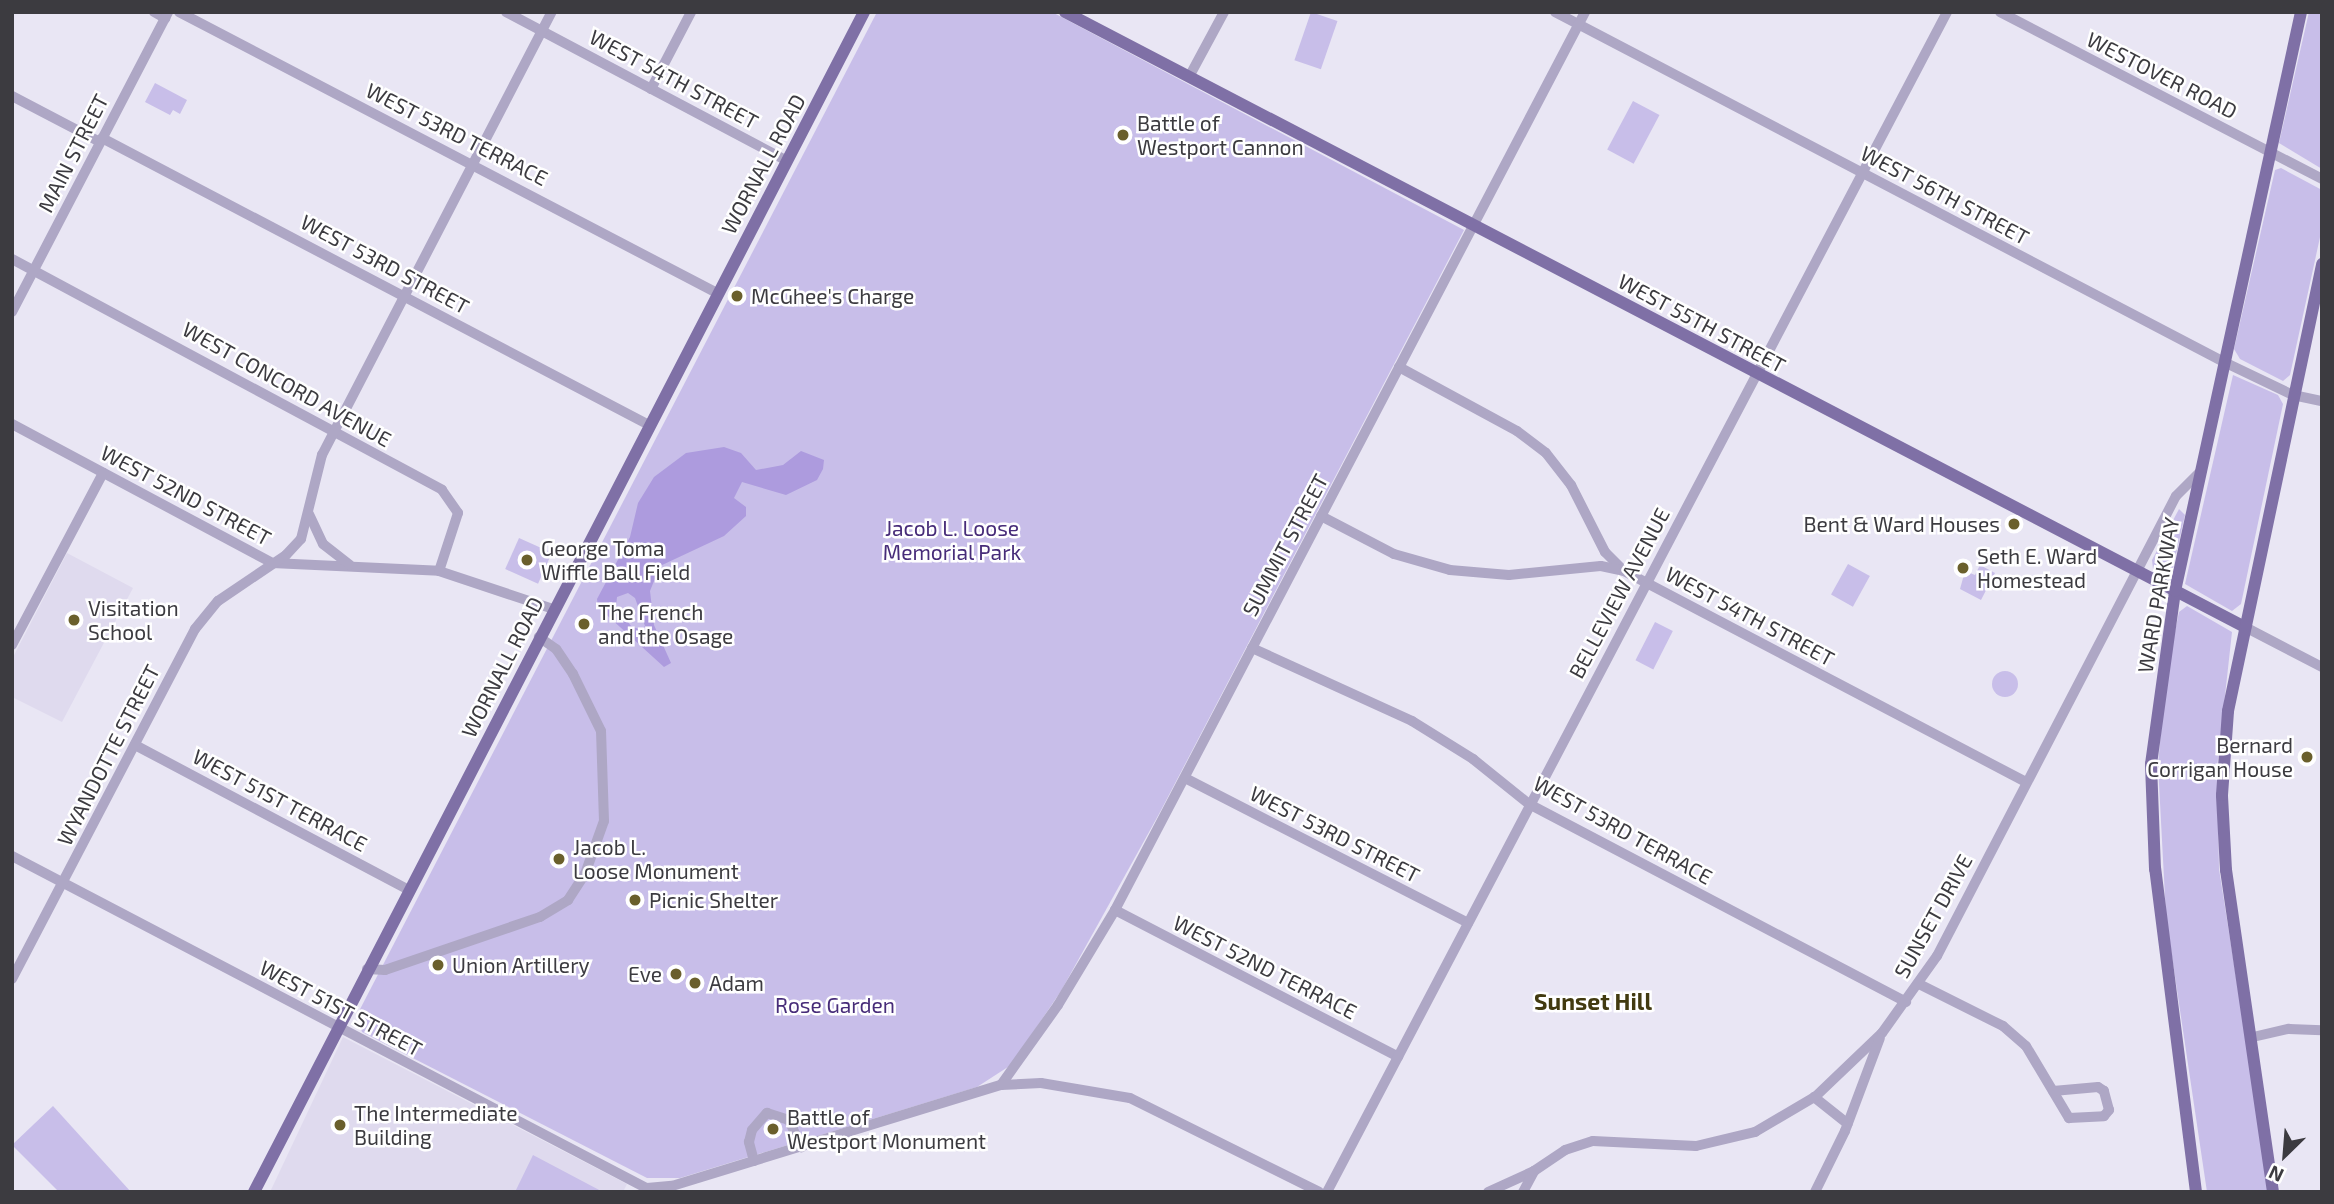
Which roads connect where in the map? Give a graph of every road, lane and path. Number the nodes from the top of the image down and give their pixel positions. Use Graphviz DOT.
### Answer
graph roads {
  1 [pos="154,12"];
  2 [pos="178,12"];
  3 [pos="506,12"];
  4 [pos="552,12"];
  5 [pos="691,12"];
  6 [pos="864,12"];
  7 [pos="1065,12"];
  8 [pos="1223,12"];
  9 [pos="1555,12"];
  10 [pos="1585,12"];
  11 [pos="1947,12"];
  12 [pos="2000,12"];
  13 [pos="2301,12"];
  14 [pos="167,15"];
  15 [pos="1578,24"];
  16 [pos="543,32"];
  17 [pos="1189,77"];
  18 [pos="651,89"];
  19 [pos="12,96"];
  20 [pos="101,140"];
  21 [pos="2269,152"];
  22 [pos="787,160"];
  23 [pos="475,163"];
  24 [pos="1862,173"];
  25 [pos="2322,179"];
  26 [pos="1475,226"];
  27 [pos="12,258"];
  28 [pos="2322,264"];
  29 [pos="34,270"];
  30 [pos="717,293"];
  31 [pos="405,296"];
  32 [pos="12,312"];
  33 [pos="2224,362"];
  34 [pos="1399,367"];
  35 [pos="1758,374"];
  36 [pos="2293,395"];
  37 [pos="2322,401"];
  38 [pos="12,424"];
  39 [pos="649,425"];
  40 [pos="334,433"];
  41 [pos="2201,471"];
  42 [pos="103,473"];
  43 [pos="307,505"];
  44 [pos="1321,516"];
  45 [pos="272,563"];
  46 [pos="354,567"];
  47 [pos="2137,570"];
  48 [pos="439,571"];
  49 [pos="1624,571"];
  50 [pos="1645,583"];
  51 [pos="2175,591"];
  52 [pos="553,609"];
  53 [pos="2245,627"];
  54 [pos="539,637"];
  55 [pos="12,645"];
  56 [pos="1252,649"];
  57 [pos="2322,667"];
  58 [pos="135,745"];
  59 [pos="1185,778"];
  60 [pos="2026,782"];
  61 [pos="1530,804"];
  62 [pos="12,856"];
  63 [pos="64,883"];
  64 [pos="407,889"];
  65 [pos="1115,910"];
  66 [pos="1468,923"];
  67 [pos="367,969"];
  68 [pos="12,979"];
  69 [pos="1919,984"];
  70 [pos="1906,1002"];
  71 [pos="339,1030"];
  72 [pos="2322,1030"];
  73 [pos="1882,1033"];
  74 [pos="2253,1037"];
  75 [pos="1398,1058"];
  76 [pos="1001,1085"];
  77 [pos="2053,1091"];
  78 [pos="1814,1097"];
  79 [pos="1848,1124"];
  80 [pos="801,1147"];
  81 [pos="754,1161"];
  82 [pos="1534,1171"];
  83 [pos="696,1179"];
  84 [pos="650,1190"];
  85 [pos="254,1192"];
  86 [pos="691,1192"];
  87 [pos="1319,1192"];
  88 [pos="1327,1192"];
  89 [pos="1488,1192"];
  90 [pos="1523,1192"];
  91 [pos="1815,1192"];
  92 [pos="2196,1192"];
  93 [pos="2273,1192"];
  1 -- 14 [label="street"];
  2 -- 23 [label="street, WEST 53RD TERRACE"];
  3 -- 16 [label="street, WEST 54TH STREET"];
  4 -- 16 [label="street, WYANDOTTE STREET"];
  5 -- 18 [label="street"];
  6 -- 22 [label="main road, WORNALL ROAD"];
  7 -- 17 [label="main road, WEST 55TH STREET"];
  8 -- 17 [label="street"];
  9 -- 15 [label="street, WEST 56TH STREET"];
  10 -- 15 [label="street, SUMMIT STREET"];
  11 -- 24 [label="street, BELLEVIEW AVENUE"];
  12 -- 21 [label="street, WESTOVER ROAD"];
  13 -- 21 [label="main road, WARD PARKWAY"];
  14 -- 20 [label="street, MAIN STREET"];
  15 -- 24 [label="street, WEST 56TH STREET"];
  15 -- 26 [label="street, SUMMIT STREET"];
  16 -- 18 [label="street, WEST 54TH STREET"];
  16 -- 23 [label="street, WYANDOTTE STREET"];
  17 -- 26 [label="main road, WEST 55TH STREET"];
  18 -- 22 [label="street, WEST 54TH STREET"];
  19 -- 20 [label="street, WEST 53RD STREET"];
  20 -- 29 [label="street, MAIN STREET"];
  20 -- 31 [label="street, WEST 53RD STREET"];
  21 -- 25 [label="street, WESTOVER ROAD"];
  21 -- 33 [label="main road, WARD PARKWAY"];
  22 -- 30 [label="main road, WORNALL ROAD"];
  23 -- 30 [label="street, WEST 53RD TERRACE"];
  23 -- 31 [label="street, WYANDOTTE STREET"];
  24 -- 33 [label="street, WEST 56TH STREET"];
  24 -- 35 [label="street, BELLEVIEW AVENUE"];
  26 -- 34 [label="street, SUMMIT STREET"];
  26 -- 35 [label="main road, WEST 55TH STREET"];
  27 -- 29 [label="street, WEST CONCORD AVENUE"];
  28 -- 36 [label="main road"];
  29 -- 32 [label="street, MAIN STREET"];
  29 -- 40 [label="street, WEST CONCORD AVENUE"];
  30 -- 39 [label="main road, WORNALL ROAD"];
  31 -- 39 [label="street, WEST 53RD STREET"];
  31 -- 40 [label="street, WYANDOTTE STREET"];
  33 -- 36 [label="street, WEST 56TH STREET"];
  33 -- 41 [label="main road, WARD PARKWAY"];
  34 -- 44 [label="street, SUMMIT STREET"];
  34 -- 49 [label="street"];
  35 -- 47 [label="main road, WEST 55TH STREET"];
  35 -- 50 [label="street, BELLEVIEW AVENUE"];
  36 -- 37 [label="street, WEST 56TH STREET"];
  36 -- 53 [label="main road"];
  38 -- 42 [label="street, WEST 52ND STREET"];
  39 -- 52 [label="main road, WORNALL ROAD"];
  40 -- 43 [label="street, WYANDOTTE STREET"];
  40 -- 48 [label="street, WEST CONCORD AVENUE"];
  41 -- 47 [label="street, SUNSET DRIVE"];
  41 -- 51 [label="main road, WARD PARKWAY"];
  42 -- 45 [label="street, WEST 52ND STREET"];
  42 -- 55 [label="street"];
  43 -- 45 [label="street, WYANDOTTE STREET"];
  43 -- 46 [label="street"];
  44 -- 49 [label="street, WEST 54TH STREET"];
  44 -- 56 [label="street, SUMMIT STREET"];
  45 -- 46 [label="street, WEST 52ND STREET"];
  45 -- 58 [label="street, WYANDOTTE STREET"];
  46 -- 48 [label="street, WEST 52ND STREET"];
  47 -- 51 [label="main road, WEST 55TH STREET"];
  47 -- 60 [label="street, SUNSET DRIVE"];
  48 -- 52 [label="street, WEST 52ND STREET"];
  49 -- 50 [label="street, WEST 54TH STREET"];
  50 -- 60 [label="street, WEST 54TH STREET"];
  50 -- 61 [label="street, BELLEVIEW AVENUE"];
  51 -- 53 [label="main road, WEST 55TH STREET"];
  51 -- 92 [label="main road, WARD PARKWAY"];
  52 -- 54 [label="main road, WORNALL ROAD"];
  53 -- 57 [label="street, WEST 55TH STREET"];
  53 -- 74 [label="main road"];
  54 -- 64 [label="main road, WORNALL ROAD"];
  54 -- 67 [label="street"];
  56 -- 59 [label="street, SUMMIT STREET"];
  56 -- 61 [label="street, WEST 53RD TERRACE"];
  58 -- 63 [label="street, WYANDOTTE STREET"];
  58 -- 64 [label="street, WEST 51ST TERRACE"];
  59 -- 65 [label="street, SUMMIT STREET"];
  59 -- 66 [label="street, WEST 53RD STREET"];
  60 -- 69 [label="street, SUNSET DRIVE"];
  61 -- 66 [label="street, BELLEVIEW AVENUE"];
  61 -- 70 [label="street, WEST 53RD TERRACE"];
  62 -- 63 [label="street, WEST 51ST STREET"];
  63 -- 68 [label="street, WYANDOTTE STREET"];
  63 -- 71 [label="street, WEST 51ST STREET"];
  64 -- 67 [label="main road, WORNALL ROAD"];
  65 -- 75 [label="street, WEST 52ND TERRACE"];
  65 -- 76 [label="street, SUMMIT STREET"];
  66 -- 75 [label="street, BELLEVIEW AVENUE"];
  67 -- 71 [label="main road, WORNALL ROAD"];
  69 -- 70 [label="street, SUNSET DRIVE"];
  69 -- 77 [label="street"];
  70 -- 73 [label="street, SUNSET DRIVE"];
  71 -- 84 [label="street, WEST 51ST STREET"];
  71 -- 85 [label="main road, WORNALL ROAD"];
  72 -- 74 [label="street"];
  73 -- 78 [label="street, SUNSET DRIVE"];
  73 -- 79 [label="street"];
  74 -- 93 [label="main road"];
  75 -- 88 [label="street, BELLEVIEW AVENUE"];
  76 -- 80 [label="street"];
  76 -- 87 [label="street"];
  77 -- 77 [label="street"];
  78 -- 79 [label="street"];
  78 -- 82 [label="street, SUNSET DRIVE"];
  79 -- 91 [label="street"];
  80 -- 81 [label="street"];
  80 -- 81 [label="street"];
  81 -- 83 [label="street"];
  82 -- 89 [label="street, SUNSET DRIVE"];
  82 -- 90 [label="street, SUNSET DRIVE"];
  83 -- 84 [label="street"];
  83 -- 86 [label="street"];
}
